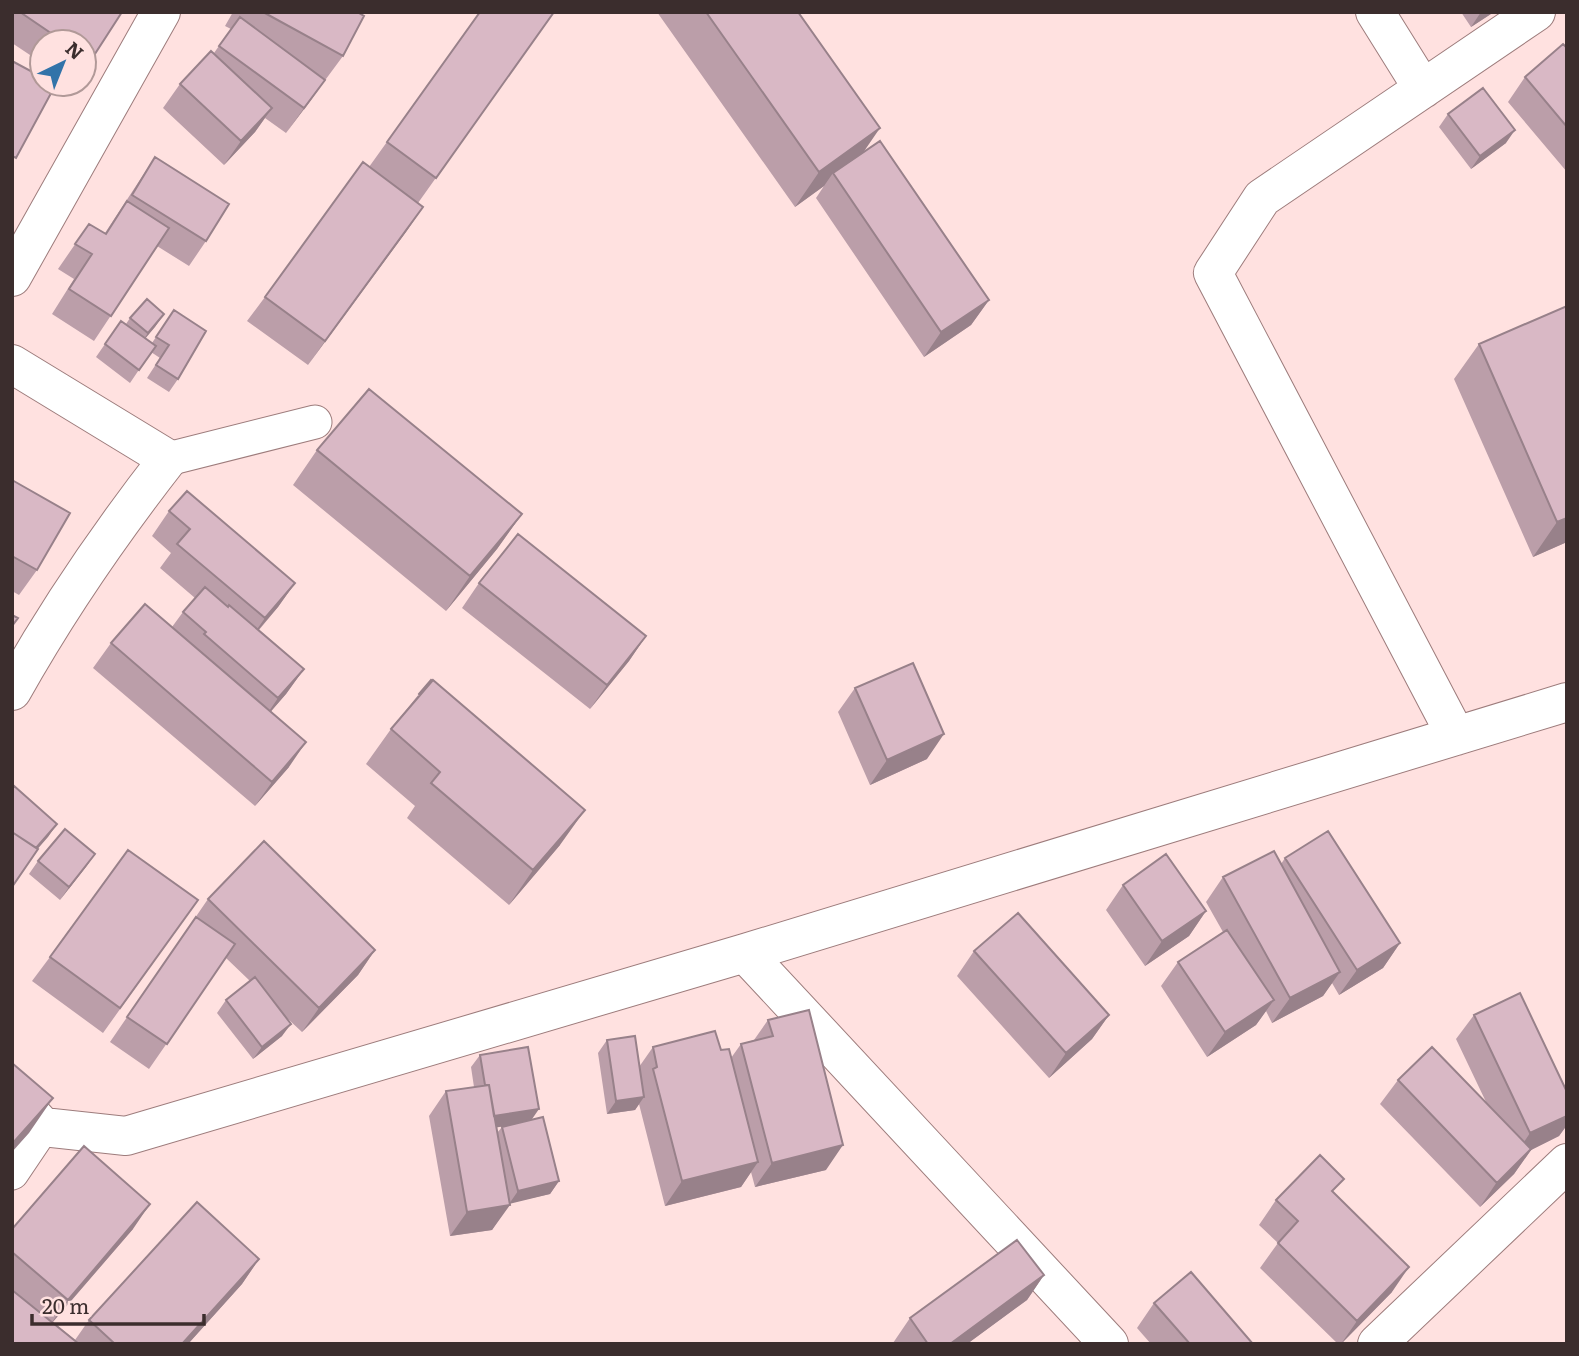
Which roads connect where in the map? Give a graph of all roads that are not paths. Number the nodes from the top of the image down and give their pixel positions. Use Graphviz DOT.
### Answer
graph roads {
  1 [pos="161,12"];
  2 [pos="1375,12"];
  3 [pos="1536,12"];
  4 [pos="1423,89"];
  5 [pos="12,277"];
  6 [pos="12,364"];
  7 [pos="315,422"];
  8 [pos="169,458"];
  9 [pos="12,691"];
  10 [pos="1567,702"];
  11 [pos="1456,736"];
  12 [pos="746,953"];
  13 [pos="12,1093"];
  14 [pos="43,1127"];
  15 [pos="1567,1163"];
  16 [pos="12,1173"];
  17 [pos="1109,1344"];
  18 [pos="1377,1344"];
  1 -- 5 [label="street"];
  2 -- 4 [label="street"];
  3 -- 4 [label="street"];
  4 -- 11 [label="street"];
  6 -- 8 [label="street"];
  7 -- 8 [label="lane"];
  8 -- 9 [label="street"];
  10 -- 11 [label="street"];
  11 -- 12 [label="street"];
  12 -- 14 [label="street"];
  12 -- 17 [label="street"];
  13 -- 14 [label="street"];
  14 -- 16 [label="lane"];
  15 -- 18 [label="street"];
}
